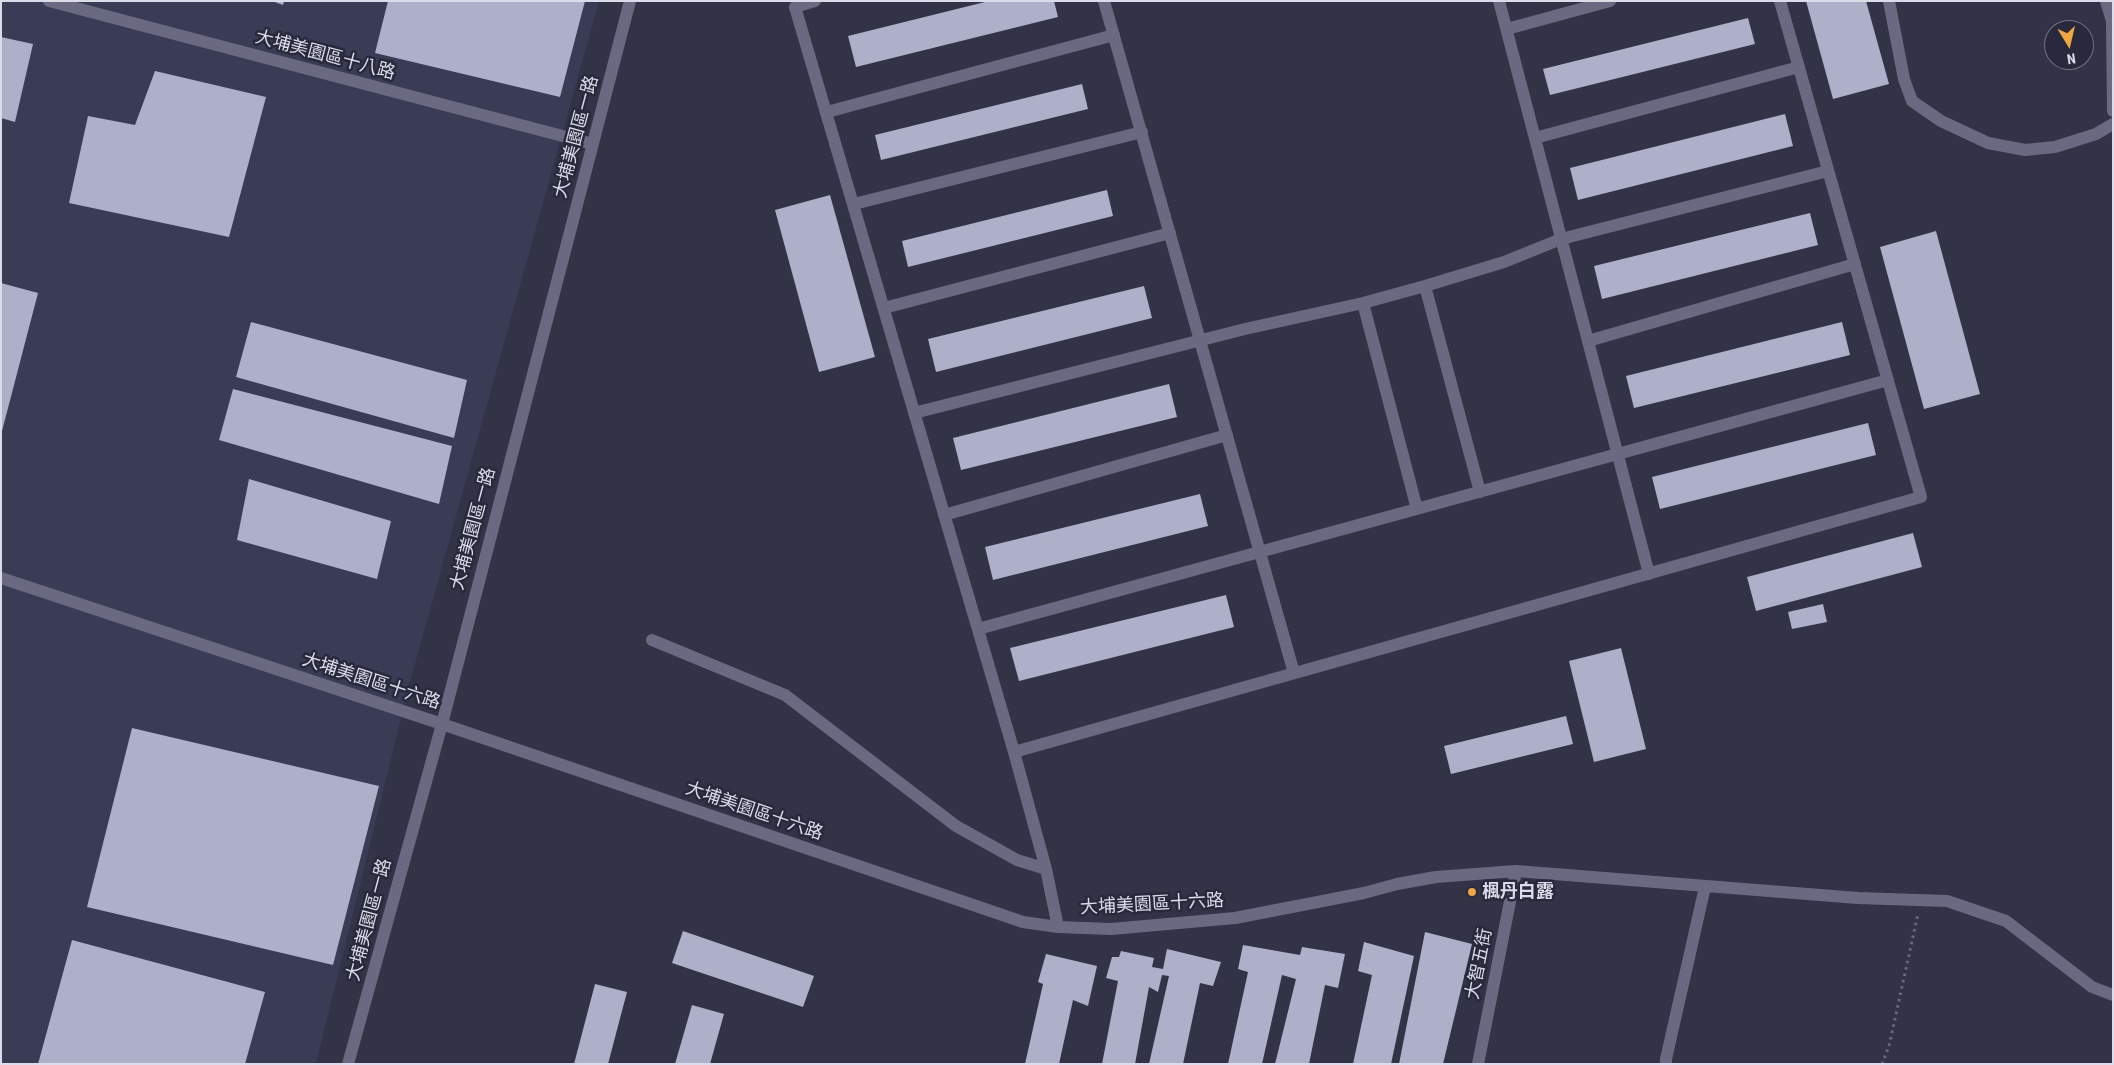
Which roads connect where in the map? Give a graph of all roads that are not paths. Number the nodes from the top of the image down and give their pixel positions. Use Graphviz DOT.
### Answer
graph roads {
  1 [pos="49,1"];
  2 [pos="630,1"];
  3 [pos="815,1"];
  4 [pos="1104,1"];
  5 [pos="1499,1"];
  6 [pos="1610,1"];
  7 [pos="1780,1"];
  8 [pos="1888,1"];
  9 [pos="2106,1"];
  10 [pos="1506,29"];
  11 [pos="1114,35"];
  12 [pos="1799,67"];
  13 [pos="2113,111"];
  14 [pos="827,112"];
  15 [pos="2113,124"];
  16 [pos="1142,132"];
  17 [pos="1535,138"];
  18 [pos="593,144"];
  19 [pos="1828,171"];
  20 [pos="854,204"];
  21 [pos="1170,233"];
  22 [pos="1561,239"];
  23 [pos="1855,264"];
  24 [pos="1425,286"];
  25 [pos="1363,303"];
  26 [pos="884,308"];
  27 [pos="1200,341"];
  28 [pos="1588,341"];
  29 [pos="1888,380"];
  30 [pos="914,413"];
  31 [pos="1227,435"];
  32 [pos="1618,454"];
  33 [pos="1480,492"];
  34 [pos="1417,509"];
  35 [pos="944,515"];
  36 [pos="1260,552"];
  37 [pos="1648,574"];
  38 [pos="1,578"];
  39 [pos="978,629"];
  40 [pos="652,640"];
  41 [pos="1294,673"];
  42 [pos="442,724"];
  43 [pos="1014,752"];
  44 [pos="1046,869"];
  45 [pos="1516,871"];
  46 [pos="1705,887"];
  47 [pos="1058,927"];
  48 [pos="2113,995"];
  49 [pos="348,1064"];
  50 [pos="1478,1064"];
  51 [pos="1666,1064"];
  1 -- 18 [label="street, 大埔美園區十八路"];
  2 -- 18 [label="street, 大埔美園區一路"];
  3 -- 14 [label="street"];
  4 -- 11 [label="street"];
  5 -- 10 [label="street"];
  6 -- 10 [label="street"];
  7 -- 12 [label="street"];
  8 -- 15 [label="street"];
  9 -- 13 [label="street"];
  10 -- 17 [label="street"];
  11 -- 14 [label="street"];
  11 -- 16 [label="street"];
  12 -- 17 [label="street"];
  12 -- 19 [label="street"];
  14 -- 20 [label="street"];
  16 -- 20 [label="street"];
  16 -- 21 [label="street"];
  17 -- 22 [label="street"];
  18 -- 42 [label="street, 大埔美園區一路"];
  19 -- 22 [label="street"];
  19 -- 23 [label="street"];
  20 -- 26 [label="street"];
  21 -- 26 [label="street"];
  21 -- 27 [label="street"];
  22 -- 24 [label="street"];
  22 -- 28 [label="street"];
  23 -- 28 [label="street"];
  23 -- 29 [label="street"];
  24 -- 25 [label="street"];
  24 -- 33 [label="street"];
  25 -- 27 [label="street"];
  25 -- 34 [label="street"];
  26 -- 30 [label="street"];
  27 -- 30 [label="street"];
  27 -- 31 [label="street"];
  28 -- 32 [label="street"];
  29 -- 32 [label="street"];
  29 -- 37 [label="street"];
  30 -- 35 [label="street"];
  31 -- 35 [label="street"];
  31 -- 36 [label="street"];
  32 -- 33 [label="street"];
  32 -- 37 [label="street"];
  33 -- 34 [label="street"];
  34 -- 36 [label="street"];
  35 -- 39 [label="street"];
  36 -- 39 [label="street"];
  36 -- 41 [label="street"];
  37 -- 41 [label="street"];
  38 -- 42 [label="street, 大埔美園區十六路"];
  39 -- 43 [label="street"];
  40 -- 44 [label="street"];
  41 -- 43 [label="street"];
  42 -- 47 [label="street, 大埔美園區十六路"];
  42 -- 49 [label="street, 大埔美園區一路"];
  43 -- 44 [label="street"];
  44 -- 47 [label="street"];
  45 -- 46 [label="street, 大埔美園區十六路"];
  45 -- 47 [label="street, 大埔美園區十六路"];
  45 -- 50 [label="street, 大智五街"];
  46 -- 48 [label="street, 大埔美園區十六路"];
  46 -- 51 [label="street"];
}
